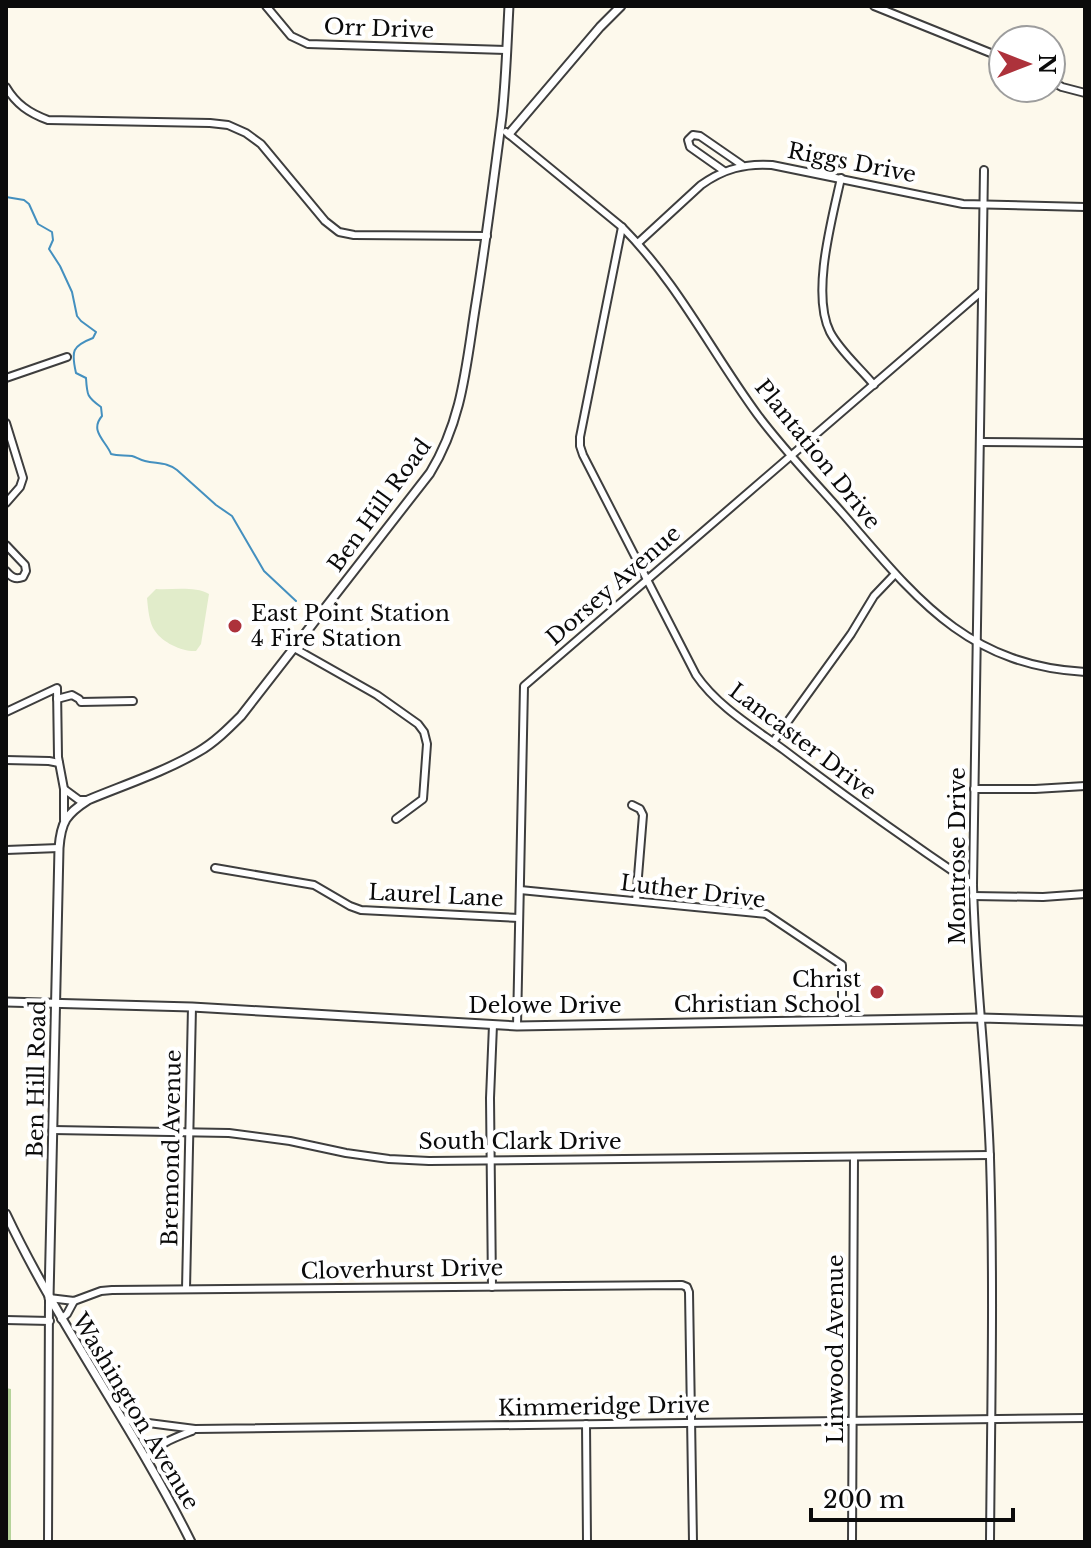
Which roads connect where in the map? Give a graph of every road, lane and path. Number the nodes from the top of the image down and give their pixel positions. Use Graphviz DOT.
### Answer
graph roads {
  1 [pos="266,6"];
  2 [pos="509,6"];
  3 [pos="621,6"];
  4 [pos="874,6"];
  5 [pos="506,50"];
  6 [pos="987,52"];
  7 [pos="6,87"];
  8 [pos="500,127"];
  9 [pos="509,134"];
  10 [pos="742,165"];
  11 [pos="984,170"];
  12 [pos="724,171"];
  13 [pos="841,178"];
  14 [pos="983,205"];
  15 [pos="1085,207"];
  16 [pos="622,227"];
  17 [pos="487,236"];
  18 [pos="638,243"];
  19 [pos="983,291"];
  20 [pos="67,357"];
  21 [pos="6,378"];
  22 [pos="874,385"];
  23 [pos="6,423"];
  24 [pos="980,442"];
  25 [pos="1085,443"];
  26 [pos="792,455"];
  27 [pos="6,503"];
  28 [pos="6,545"];
  29 [pos="6,571"];
  30 [pos="895,574"];
  31 [pos="647,580"];
  32 [pos="977,642"];
  33 [pos="294,648"];
  34 [pos="1085,672"];
  35 [pos="57,699"];
  36 [pos="133,701"];
  37 [pos="6,712"];
  38 [pos="773,742"];
  39 [pos="6,760"];
  40 [pos="59,763"];
  41 [pos="1085,786"];
  42 [pos="64,789"];
  43 [pos="974,789"];
  44 [pos="88,800"];
  45 [pos="632,805"];
  46 [pos="396,819"];
  47 [pos="64,820"];
  48 [pos="59,848"];
  49 [pos="6,850"];
  50 [pos="215,868"];
  51 [pos="973,885"];
  52 [pos="520,890"];
  53 [pos="1085,894"];
  54 [pos="973,896"];
  55 [pos="636,901"];
  56 [pos="519,918"];
  57 [pos="6,1002"];
  58 [pos="55,1004"];
  59 [pos="192,1007"];
  60 [pos="981,1018"];
  61 [pos="842,1020"];
  62 [pos="1085,1021"];
  63 [pos="493,1025"];
  64 [pos="517,1026"];
  65 [pos="53,1130"];
  66 [pos="189,1132"];
  67 [pos="990,1155"];
  68 [pos="854,1157"];
  69 [pos="490,1161"];
  70 [pos="7,1219"];
  71 [pos="492,1287"];
  72 [pos="186,1289"];
  73 [pos="49,1298"];
  74 [pos="74,1301"];
  75 [pos="61,1319"];
  76 [pos="6,1320"];
  77 [pos="50,1321"];
  78 [pos="1085,1418"];
  79 [pos="991,1419"];
  80 [pos="125,1420"];
  81 [pos="852,1421"];
  82 [pos="692,1423"];
  83 [pos="586,1424"];
  84 [pos="195,1429"];
  85 [pos="147,1458"];
  86 [pos="48,1542"];
  87 [pos="191,1542"];
  88 [pos="587,1542"];
  89 [pos="693,1542"];
  90 [pos="852,1542"];
  91 [pos="990,1542"];
  1 -- 5 [label="street, Orr Drive"];
  2 -- 5 [label="street, Ben Hill Road"];
  3 -- 9 [label="street"];
  4 -- 6 [label="street"];
  5 -- 8 [label="street, Ben Hill Road"];
  7 -- 17 [label="street"];
  8 -- 9 [label="street, Plantation Drive"];
  8 -- 17 [label="street, Ben Hill Road"];
  9 -- 16 [label="street, Plantation Drive"];
  10 -- 12 [label="street, Riggs Drive"];
  10 -- 12 [label="street"];
  10 -- 13 [label="street, Riggs Drive"];
  11 -- 14 [label="street, Montrose Drive"];
  12 -- 18 [label="street, Riggs Drive"];
  13 -- 14 [label="street, Riggs Drive"];
  13 -- 22 [label="street"];
  14 -- 15 [label="street, Riggs Drive"];
  14 -- 19 [label="street, Montrose Drive"];
  16 -- 18 [label="street, Plantation Drive"];
  16 -- 31 [label="street, Lancaster Drive"];
  17 -- 33 [label="street, Ben Hill Road"];
  18 -- 26 [label="street, Plantation Drive"];
  19 -- 22 [label="street, Dorsey Avenue"];
  19 -- 24 [label="street, Montrose Drive"];
  20 -- 21 [label="street"];
  22 -- 26 [label="street, Dorsey Avenue"];
  23 -- 27 [label="street"];
  24 -- 25 [label="street"];
  24 -- 32 [label="street, Montrose Drive"];
  26 -- 30 [label="street, Plantation Drive"];
  26 -- 31 [label="street, Dorsey Avenue"];
  28 -- 29 [label="street"];
  30 -- 32 [label="street, Plantation Drive"];
  30 -- 38 [label="street"];
  31 -- 38 [label="street, Lancaster Drive"];
  31 -- 52 [label="street, Dorsey Avenue"];
  32 -- 34 [label="street, Plantation Drive"];
  32 -- 43 [label="street, Montrose Drive"];
  33 -- 44 [label="street, Ben Hill Road"];
  33 -- 46 [label="street"];
  35 -- 36 [label="street"];
  35 -- 37 [label="street"];
  35 -- 40 [label="street"];
  38 -- 51 [label="street, Lancaster Drive"];
  39 -- 40 [label="street"];
  40 -- 42 [label="street"];
  41 -- 43 [label="street"];
  42 -- 44 [label="street"];
  42 -- 47 [label="street"];
  43 -- 51 [label="street, Montrose Drive"];
  44 -- 47 [label="street, Ben Hill Road"];
  45 -- 55 [label="street"];
  47 -- 48 [label="street, Ben Hill Road"];
  48 -- 49 [label="street"];
  48 -- 58 [label="street, Ben Hill Road"];
  50 -- 56 [label="street, Laurel Lane"];
  51 -- 54 [label="street, Montrose Drive"];
  52 -- 55 [label="street, Luther Drive"];
  52 -- 56 [label="street, Dorsey Avenue"];
  53 -- 54 [label="street"];
  54 -- 60 [label="street, Montrose Drive"];
  55 -- 61 [label="street, Luther Drive"];
  56 -- 64 [label="street, Dorsey Avenue"];
  57 -- 58 [label="street, Delowe Drive"];
  58 -- 59 [label="street, Delowe Drive"];
  58 -- 65 [label="street, Ben Hill Road"];
  59 -- 63 [label="street, Delowe Drive"];
  59 -- 66 [label="street, Bremond Avenue"];
  60 -- 61 [label="street, Delowe Drive"];
  60 -- 62 [label="street, Delowe Drive"];
  60 -- 67 [label="street, Montrose Drive"];
  61 -- 64 [label="street, Delowe Drive"];
  63 -- 64 [label="street, Delowe Drive"];
  63 -- 69 [label="street"];
  65 -- 66 [label="street, South Clark Drive"];
  65 -- 73 [label="street, Ben Hill Road"];
  66 -- 69 [label="street, South Clark Drive"];
  66 -- 72 [label="street, Bremond Avenue"];
  67 -- 68 [label="street, South Clark Drive"];
  67 -- 79 [label="street, Montrose Drive"];
  68 -- 69 [label="street, South Clark Drive"];
  68 -- 81 [label="street, Linwood Avenue"];
  69 -- 71 [label="street"];
  70 -- 73 [label="street, Washington Avenue"];
  71 -- 72 [label="street, Cloverhurst Drive"];
  71 -- 82 [label="street, Cloverhurst Drive"];
  72 -- 74 [label="street, Cloverhurst Drive"];
  73 -- 74 [label="street, Cloverhurst Drive"];
  73 -- 75 [label="street, Washington Avenue"];
  73 -- 77 [label="street"];
  74 -- 75 [label="street"];
  75 -- 80 [label="street, Washington Avenue"];
  76 -- 77 [label="street"];
  77 -- 86 [label="street"];
  78 -- 79 [label="street, Kimmeridge Drive"];
  79 -- 81 [label="street, Kimmeridge Drive"];
  79 -- 91 [label="street, Montrose Drive"];
  80 -- 84 [label="street, Kimmeridge Drive"];
  80 -- 85 [label="street, Washington Avenue"];
  81 -- 82 [label="street, Kimmeridge Drive"];
  81 -- 90 [label="street, Linwood Avenue"];
  82 -- 83 [label="street, Kimmeridge Drive"];
  82 -- 89 [label="street"];
  83 -- 84 [label="street, Kimmeridge Drive"];
  83 -- 88 [label="street"];
  84 -- 85 [label="street"];
  85 -- 87 [label="street, Washington Avenue"];
}
